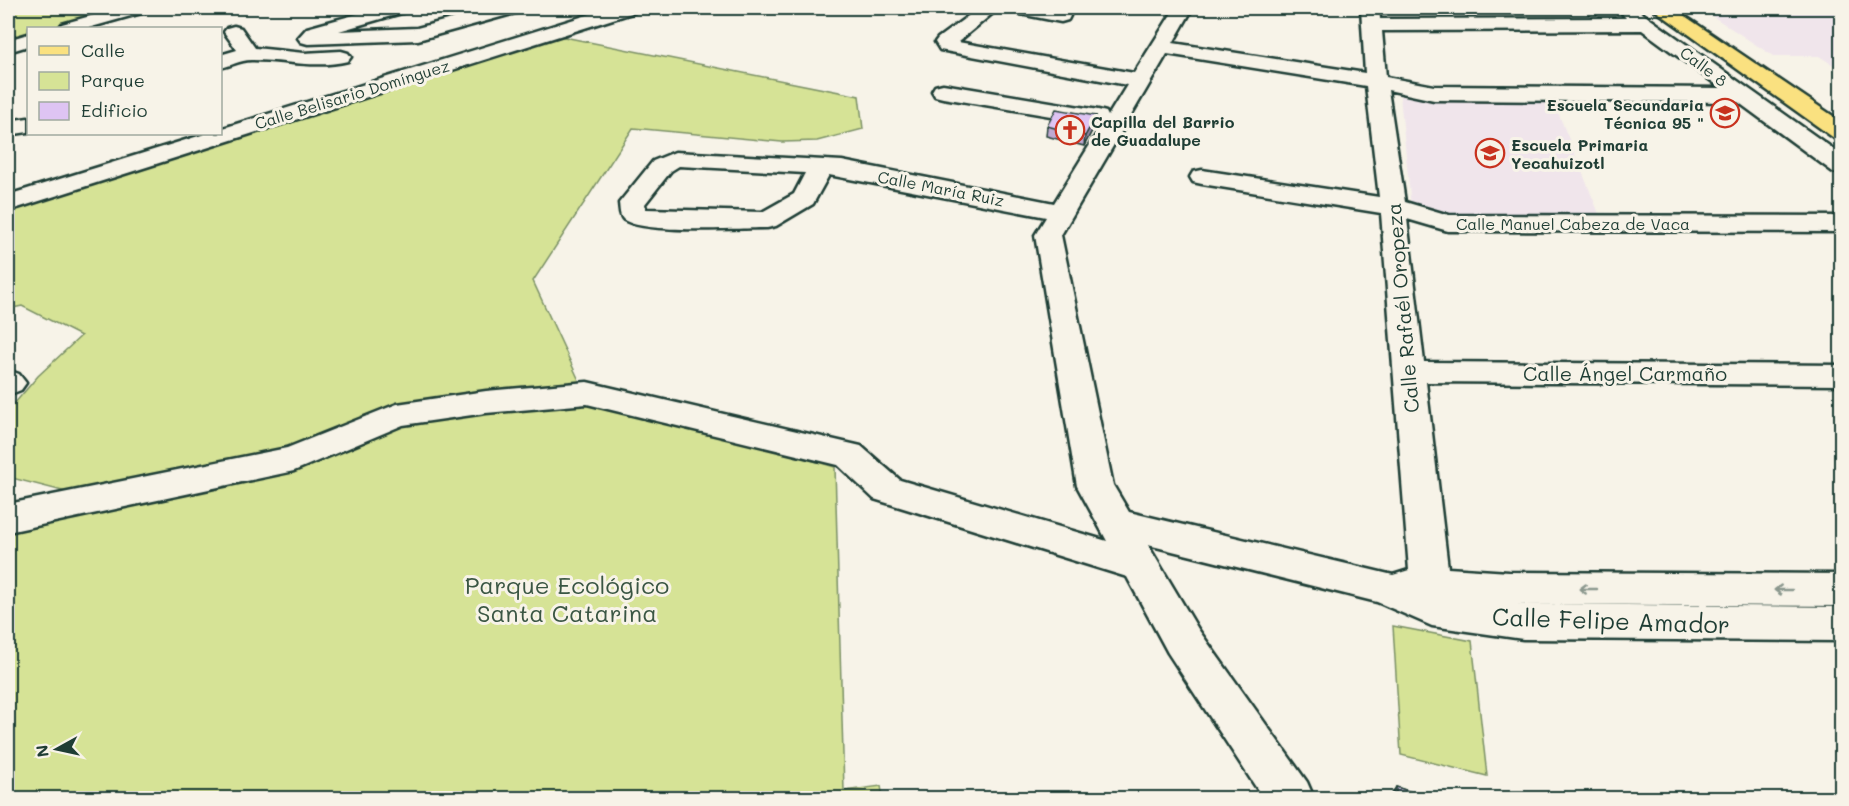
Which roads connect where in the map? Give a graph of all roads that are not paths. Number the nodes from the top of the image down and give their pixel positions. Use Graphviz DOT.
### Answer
graph roads {
  1 [pos="138,8"];
  2 [pos="398,8"];
  3 [pos="512,8"];
  4 [pos="628,8"];
  5 [pos="990,8"];
  6 [pos="1017,8"];
  7 [pos="1184,8"];
  8 [pos="1661,8"];
  9 [pos="1682,8"];
  10 [pos="1061,16"];
  11 [pos="1635,16"];
  12 [pos="1371,17"];
  13 [pos="72,27"];
  14 [pos="234,32"];
  15 [pos="27,40"];
  16 [pos="8,46"];
  17 [pos="1162,46"];
  18 [pos="495,49"];
  19 [pos="249,52"];
  20 [pos="222,61"];
  21 [pos="1141,81"];
  22 [pos="1376,81"];
  23 [pos="943,91"];
  24 [pos="1742,94"];
  25 [pos="1842,115"];
  26 [pos="1118,120"];
  27 [pos="27,125"];
  28 [pos="8,128"];
  29 [pos="1842,133"];
  30 [pos="1842,167"];
  31 [pos="820,168"];
  32 [pos="1202,177"];
  33 [pos="8,203"];
  34 [pos="1393,207"];
  35 [pos="1062,212"];
  36 [pos="1842,224"];
  37 [pos="1408,372"];
  38 [pos="1842,375"];
  39 [pos="8,518"];
  40 [pos="1116,523"];
  41 [pos="1140,566"];
  42 [pos="1842,590"];
  43 [pos="1430,596"];
  44 [pos="1842,624"];
  45 [pos="1290,798"];
  1 -- 13 [label="street"];
  2 -- 3 [label="street"];
  4 -- 18 [label="street, Calle Belisario Domínguez"];
  5 -- 21 [label="street"];
  6 -- 10 [label="street"];
  7 -- 17 [label="street"];
  8 -- 29 [label="main road"];
  9 -- 25 [label="main road"];
  11 -- 12 [label="street"];
  11 -- 24 [label="street, Calle 8"];
  12 -- 22 [label="street, Calle Rafaél Oropeza"];
  14 -- 19 [label="street"];
  15 -- 16 [label="street"];
  17 -- 21 [label="street"];
  17 -- 22 [label="street"];
  18 -- 19 [label="street"];
  18 -- 33 [label="street, Calle Belisario Domínguez"];
  19 -- 20 [label="street"];
  21 -- 26 [label="street"];
  22 -- 24 [label="street"];
  22 -- 34 [label="street, Calle Rafaél Oropeza"];
  23 -- 26 [label="street"];
  24 -- 30 [label="street, Calle 8"];
  26 -- 35 [label="street"];
  27 -- 28 [label="street"];
  31 -- 31 [label="street, Calle María Ruiz"];
  31 -- 35 [label="street, Calle María Ruiz"];
  32 -- 34 [label="street, Calle Manuel Cabeza de Vaca"];
  34 -- 36 [label="street, Calle Manuel Cabeza de Vaca"];
  34 -- 37 [label="street, Calle Rafaél Oropeza"];
  35 -- 40 [label="street"];
  37 -- 38 [label="street, Calle Ángel Carmaño"];
  37 -- 43 [label="street, Calle Rafaél Oropeza"];
  39 -- 41 [label="street"];
  40 -- 41 [label="street"];
  40 -- 43 [label="street, Calle Felipe Amador"];
  41 -- 45 [label="street"];
  42 -- 43 [label="street, Calle Felipe Amador, one-way"];
  43 -- 44 [label="street, Calle Felipe Amador"];
}
